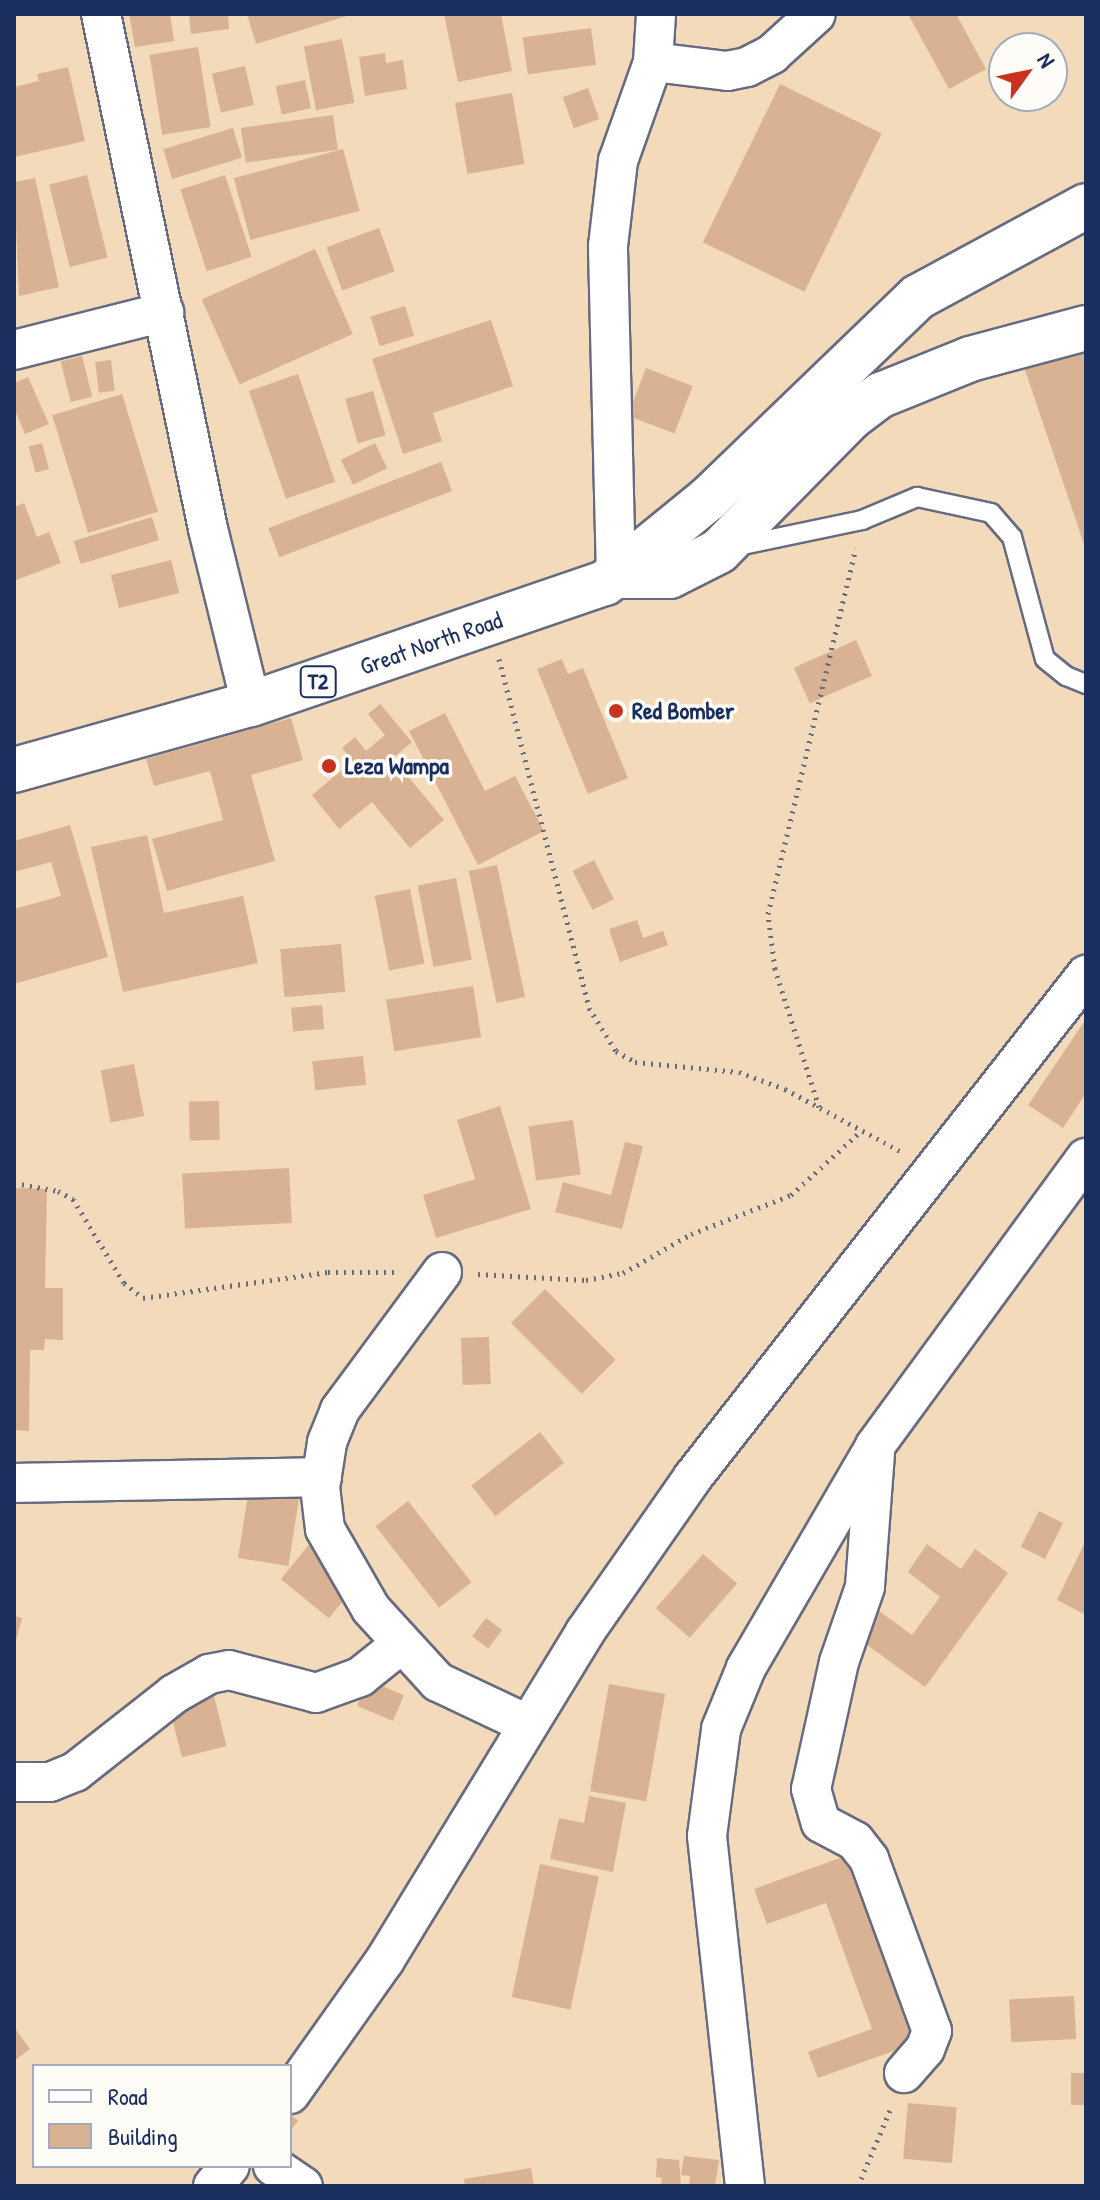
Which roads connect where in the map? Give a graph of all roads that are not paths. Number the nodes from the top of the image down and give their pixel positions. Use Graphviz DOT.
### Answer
graph roads {
  1 [pos="101,14"];
  2 [pos="656,14"];
  3 [pos="816,14"];
  4 [pos="653,62"];
  5 [pos="1086,206"];
  6 [pos="164,312"];
  7 [pos="1086,328"];
  8 [pos="14,350"];
  9 [pos="719,551"];
  10 [pos="616,576"];
  11 [pos="1086,684"];
  12 [pos="251,704"];
  13 [pos="14,770"];
  14 [pos="1086,975"];
  15 [pos="1086,1158"];
  16 [pos="442,1272"];
  17 [pos="875,1446"];
  18 [pos="322,1477"];
  19 [pos="14,1483"];
  20 [pos="400,1645"];
  21 [pos="527,1724"];
  22 [pos="14,1782"];
  23 [pos="904,2073"];
  24 [pos="292,2091"];
  25 [pos="228,2168"];
  26 [pos="276,2168"];
  27 [pos="213,2186"];
  28 [pos="303,2186"];
  29 [pos="745,2186"];
  1 -- 6 [label="street"];
  2 -- 4 [label="street"];
  3 -- 4 [label="street"];
  4 -- 10 [label="street"];
  5 -- 10 [label="highway"];
  6 -- 8 [label="street"];
  6 -- 12 [label="street"];
  7 -- 9 [label="highway"];
  9 -- 10 [label="highway"];
  9 -- 11 [label="lane"];
  10 -- 12 [label="highway, Great North Road / T2"];
  12 -- 13 [label="highway, Great North Road / T2"];
  14 -- 21 [label="street"];
  15 -- 17 [label="street"];
  16 -- 18 [label="street"];
  17 -- 23 [label="street"];
  17 -- 29 [label="street"];
  18 -- 19 [label="street"];
  18 -- 20 [label="street"];
  20 -- 21 [label="street"];
  20 -- 22 [label="street"];
  21 -- 24 [label="street"];
  25 -- 27 [label="street"];
  26 -- 28 [label="street"];
}
